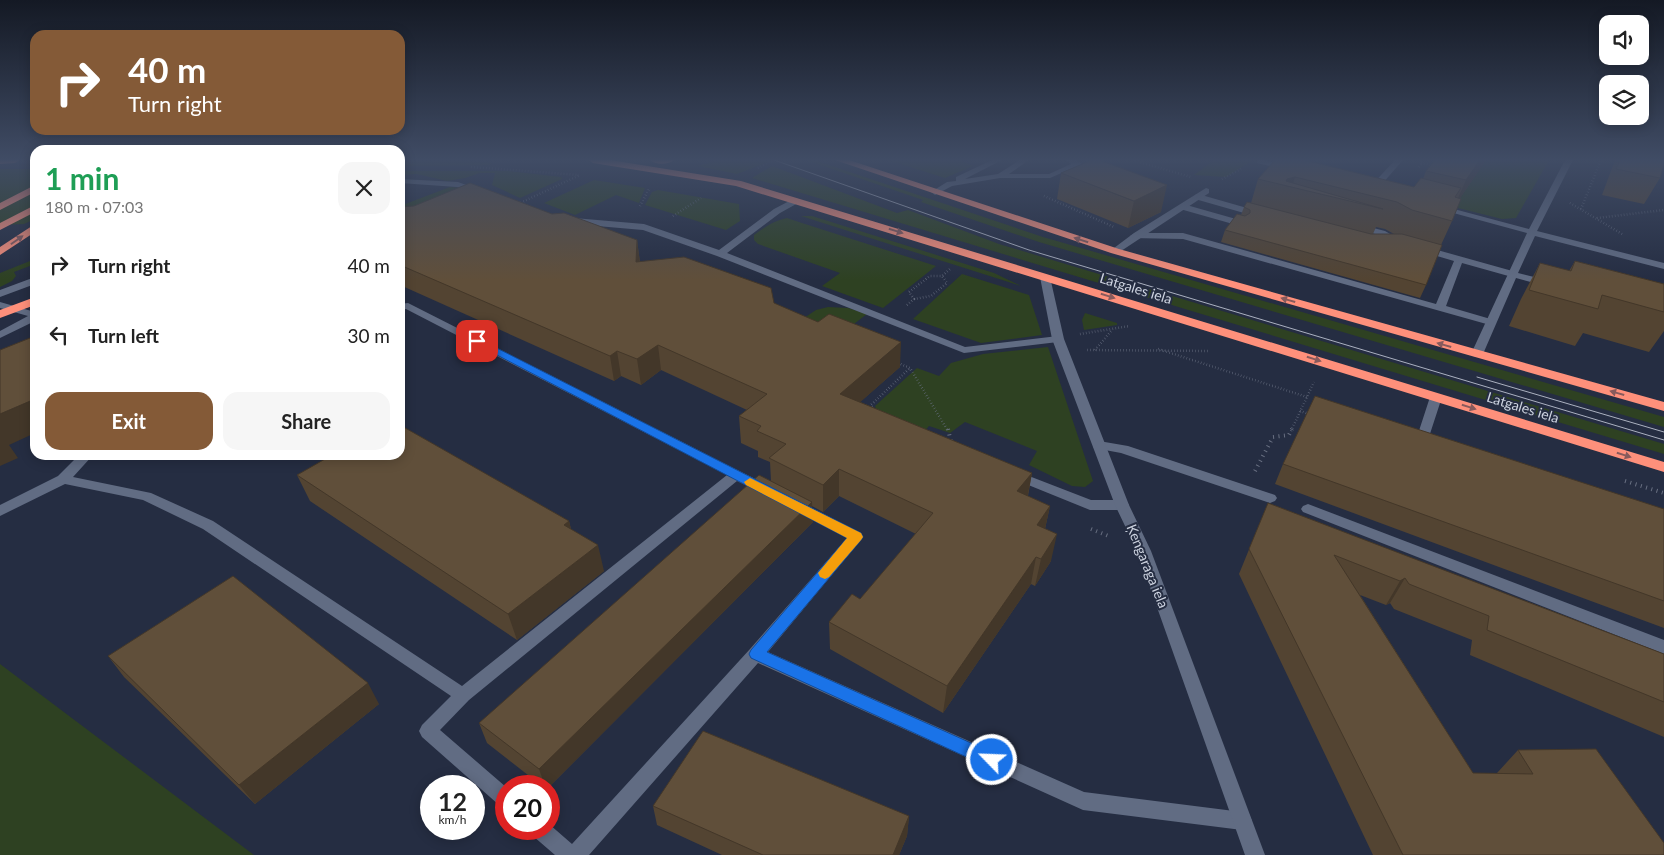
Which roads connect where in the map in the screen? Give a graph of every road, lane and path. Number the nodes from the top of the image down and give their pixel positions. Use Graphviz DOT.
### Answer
graph roads {
  1 [pos="12,200"];
  2 [pos="503,200"];
  3 [pos="528,200"];
  4 [pos="698,200"];
  5 [pos="795,200"];
  6 [pos="959,200"];
  7 [pos="1053,200"];
  8 [pos="1194,200"];
  9 [pos="1227,200"];
  10 [pos="1548,200"];
  11 [pos="1565,200"];
  12 [pos="1585,200"];
  13 [pos="517,205"];
  14 [pos="1428,205"];
  15 [pos="0,206"];
  16 [pos="1183,208"];
  17 [pos="1581,209"];
  18 [pos="30,211"];
  19 [pos="1664,211"];
  20 [pos="1264,216"];
  21 [pos="1597,218"];
  22 [pos="566,221"];
  23 [pos="1240,223"];
  24 [pos="1346,223"];
  25 [pos="0,227"];
  26 [pos="651,229"];
  27 [pos="30,231"];
  28 [pos="1532,232"];
  29 [pos="1134,236"];
  30 [pos="1377,241"];
  31 [pos="1406,244"];
  32 [pos="1115,251"];
  33 [pos="0,252"];
  34 [pos="720,254"];
  35 [pos="1460,259"];
  36 [pos="1649,262"];
  37 [pos="1664,266"];
  38 [pos="952,268"];
  39 [pos="1512,274"];
  40 [pos="942,276"];
  41 [pos="1045,276"];
  42 [pos="30,282"];
  43 [pos="1560,287"];
  44 [pos="0,294"];
  45 [pos="914,299"];
  46 [pos="30,303"];
  47 [pos="0,304"];
  48 [pos="405,306"];
  49 [pos="1440,308"];
  50 [pos="0,314"];
  51 [pos="30,314"];
  52 [pos="30,319"];
  53 [pos="890,321"];
  54 [pos="1490,322"];
  55 [pos="1136,326"];
  56 [pos="1112,329"];
  57 [pos="1079,334"];
  58 [pos="0,335"];
  59 [pos="1058,339"];
  60 [pos="1158,349"];
  61 [pos="1085,350"];
  62 [pos="1094,350"];
  63 [pos="1210,351"];
  64 [pos="1477,354"];
  65 [pos="893,362"];
  66 [pos="910,368"];
  67 [pos="1314,382"];
  68 [pos="1307,397"];
  69 [pos="1436,397"];
  70 [pos="871,405"];
  71 [pos="1664,407"];
  72 [pos="1300,411"];
  73 [pos="864,412"];
  74 [pos="874,414"];
  75 [pos="1310,414"];
  76 [pos="1421,443"];
  77 [pos="1099,445"];
  78 [pos="952,448"];
  79 [pos="82,460"];
  80 [pos="1664,467"];
  81 [pos="1007,471"];
  82 [pos="736,475"];
  83 [pos="63,479"];
  84 [pos="1245,489"];
  85 [pos="1270,498"];
  86 [pos="1122,505"];
  87 [pos="1308,509"];
  88 [pos="0,511"];
  89 [pos="1090,528"];
  90 [pos="1144,551"];
  91 [pos="1664,647"];
  92 [pos="756,654"];
  93 [pos="463,695"];
  94 [pos="495,789"];
  95 [pos="1242,821"];
  96 [pos="553,840"];
  97 [pos="570,855"];
  98 [pos="576,855"];
  99 [pos="1255,855"];
  1 -- 15 [label="highway"];
  2 -- 13 [label="street"];
  3 -- 13 [label="path"];
  4 -- 26 [label="path"];
  5 -- 34 [label="street"];
  5 -- 41 [label="highway, Latgales iela, one-way"];
  32 -- 6 [label="highway, one-way"];
  7 -- 29 [label="path"];
  8 -- 16 [label="street"];
  9 -- 20 [label="street"];
  10 -- 28 [label="street"];
  11 -- 17 [label="path"];
  12 -- 17 [label="path"];
  14 -- 28 [label="street"];
  16 -- 23 [label="street"];
  16 -- 29 [label="street"];
  17 -- 21 [label="path"];
  18 -- 25 [label="highway"];
  19 -- 21 [label="path"];
  21 -- 36 [label="path"];
  22 -- 26 [label="street"];
  24 -- 31 [label="street"];
  26 -- 34 [label="street"];
  33 -- 27 [label="highway, one-way"];
  28 -- 36 [label="street"];
  28 -- 39 [label="street"];
  29 -- 32 [label="street"];
  29 -- 49 [label="street"];
  30 -- 31 [label="street"];
  31 -- 35 [label="street"];
  64 -- 32 [label="highway, one-way"];
  34 -- 53 [label="street"];
  35 -- 39 [label="street"];
  35 -- 49 [label="street"];
  36 -- 37 [label="street"];
  38 -- 40 [label="path"];
  39 -- 43 [label="street"];
  39 -- 54 [label="street"];
  40 -- 45 [label="path"];
  40 -- 45 [label="path"];
  41 -- 59 [label="street, Ķengaraga iela"];
  41 -- 69 [label="highway, Latgales iela, one-way"];
  42 -- 44 [label="street"];
  45 -- 53 [label="path"];
  46 -- 50 [label="highway"];
  47 -- 51 [label="street"];
  48 -- 82 [label="street"];
  49 -- 54 [label="street"];
  52 -- 58 [label="street"];
  53 -- 59 [label="street"];
  54 -- 64 [label="street"];
  55 -- 56 [label="path"];
  56 -- 57 [label="path"];
  56 -- 62 [label="path"];
  59 -- 77 [label="street, Ķengaraga iela"];
  60 -- 62 [label="path"];
  60 -- 63 [label="path"];
  60 -- 68 [label="path"];
  61 -- 62 [label="path"];
  71 -- 64 [label="highway, one-way"];
  65 -- 66 [label="path"];
  66 -- 70 [label="path"];
  66 -- 78 [label="path"];
  67 -- 68 [label="path"];
  68 -- 72 [label="path"];
  69 -- 76 [label="street"];
  69 -- 80 [label="highway, Latgales iela, one-way"];
  70 -- 73 [label="path"];
  70 -- 74 [label="path"];
  72 -- 75 [label="path"];
  72 -- 84 [label="path"];
  77 -- 84 [label="street"];
  77 -- 86 [label="street, Ķengaraga iela"];
  79 -- 83 [label="street"];
  81 -- 86 [label="street"];
  82 -- 92 [label="street"];
  82 -- 93 [label="street"];
  83 -- 88 [label="street"];
  83 -- 93 [label="street"];
  84 -- 85 [label="street"];
  86 -- 90 [label="street, Ķengaraga iela"];
  87 -- 91 [label="street"];
  89 -- 90 [label="path"];
  90 -- 95 [label="street, Ķengaraga iela"];
  92 -- 95 [label="street"];
  92 -- 98 [label="street"];
  93 -- 94 [label="street"];
  95 -- 99 [label="street, Ķengaraga iela"];
  96 -- 97 [label="street"];
}
